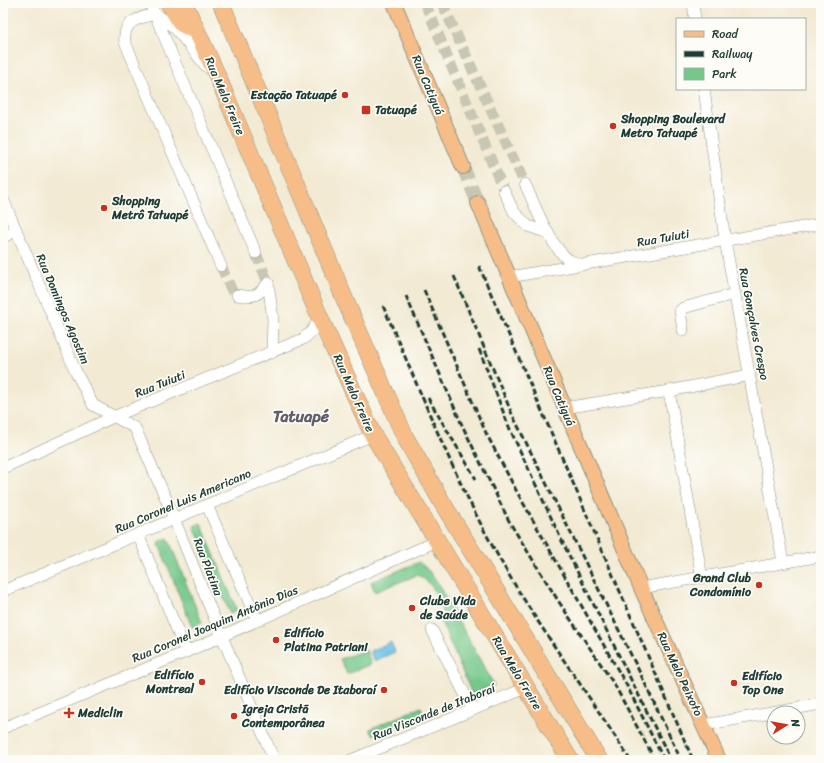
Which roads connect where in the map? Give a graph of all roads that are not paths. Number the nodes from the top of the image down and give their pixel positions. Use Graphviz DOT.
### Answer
graph roads {
  1 [pos="150,3"];
  2 [pos="169,3"];
  3 [pos="184,3"];
  4 [pos="221,3"];
  5 [pos="394,3"];
  6 [pos="693,3"];
  7 [pos="155,14"];
  8 [pos="695,18"];
  9 [pos="197,32"];
  10 [pos="216,73"];
  11 [pos="704,90"];
  12 [pos="463,167"];
  13 [pos="525,184"];
  14 [pos="504,191"];
  15 [pos="3,199"];
  16 [pos="478,203"];
  17 [pos="821,224"];
  18 [pos="16,231"];
  19 [pos="548,233"];
  20 [pos="3,237"];
  21 [pos="725,240"];
  22 [pos="256,253"];
  23 [pos="581,265"];
  24 [pos="222,266"];
  25 [pos="509,278"];
  26 [pos="735,294"];
  27 [pos="237,295"];
  28 [pos="320,318"];
  29 [pos="683,330"];
  30 [pos="272,353"];
  31 [pos="750,375"];
  32 [pos="669,391"];
  33 [pos="564,408"];
  34 [pos="113,418"];
  35 [pos="373,435"];
  36 [pos="3,468"];
  37 [pos="207,505"];
  38 [pos="174,519"];
  39 [pos="138,534"];
  40 [pos="437,541"];
  41 [pos="821,556"];
  42 [pos="783,562"];
  43 [pos="702,578"];
  44 [pos="641,588"];
  45 [pos="3,591"];
  46 [pos="257,620"];
  47 [pos="432,630"];
  48 [pos="222,636"];
  49 [pos="186,652"];
  50 [pos="526,688"];
  51 [pos="821,704"];
  52 [pos="473,710"];
  53 [pos="704,726"];
  54 [pos="3,728"];
  55 [pos="274,760"];
  56 [pos="351,760"];
  57 [pos="570,760"];
  58 [pos="599,760"];
  59 [pos="719,760"];
  1 -- 7 [label="street"];
  2 -- 9 [label="highway"];
  3 -- 9 [label="highway, Rua Melo Freire"];
  4 -- 58 [label="highway, Rua Melo Freire"];
  5 -- 12 [label="main road, Rua Catiguá"];
  6 -- 8 [label="street"];
  7 -- 10 [label="street"];
  7 -- 22 [label="street"];
  7 -- 24 [label="street"];
  9 -- 10 [label="highway, Rua Melo Freire"];
  10 -- 28 [label="highway, Rua Melo Freire"];
  11 -- 21 [label="street, Rua Gonçalves Crespo"];
  13 -- 19 [label="street"];
  14 -- 19 [label="street"];
  15 -- 18 [label="street, Rua Domingos Agostim"];
  16 -- 25 [label="main road, Rua Catiguá"];
  17 -- 21 [label="street, Rua Tuiuti"];
  18 -- 20 [label="street"];
  18 -- 34 [label="street, Rua Domingos Agostim"];
  19 -- 23 [label="street"];
  21 -- 23 [label="street, Rua Tuiuti"];
  21 -- 26 [label="street, Rua Gonçalves Crespo"];
  23 -- 25 [label="street, Rua Tuiuti"];
  25 -- 33 [label="main road, Rua Catiguá"];
  26 -- 29 [label="street"];
  26 -- 31 [label="street, Rua Gonçalves Crespo"];
  27 -- 30 [label="street"];
  28 -- 30 [label="street, Rua Tuiuti"];
  28 -- 35 [label="highway, Rua Melo Freire"];
  30 -- 34 [label="street, Rua Tuiuti"];
  31 -- 32 [label="street"];
  31 -- 42 [label="street, Rua Gonçalves Crespo"];
  32 -- 33 [label="street"];
  32 -- 43 [label="street"];
  33 -- 44 [label="main road, Rua Catiguá"];
  34 -- 36 [label="street, Rua Tuiuti"];
  34 -- 38 [label="street, Rua Platina"];
  35 -- 37 [label="street, Rua Coronel Luis Americano"];
  35 -- 40 [label="highway, Rua Melo Freire"];
  37 -- 38 [label="street, Rua Coronel Luis Americano"];
  37 -- 46 [label="street"];
  38 -- 39 [label="street, Rua Coronel Luis Americano"];
  38 -- 48 [label="street, Rua Platina"];
  39 -- 45 [label="street, Rua Coronel Luis Americano"];
  39 -- 49 [label="street"];
  40 -- 46 [label="street, Rua Coronel Joaquim Antônio Dias"];
  40 -- 50 [label="highway, Rua Melo Freire"];
  41 -- 42 [label="street"];
  42 -- 43 [label="street"];
  43 -- 44 [label="street"];
  44 -- 53 [label="main road, Rua Melo Peixoto"];
  46 -- 48 [label="street, Rua Coronel Joaquim Antônio Dias"];
  47 -- 52 [label="street"];
  48 -- 49 [label="street, Rua Coronel Joaquim Antônio Dias"];
  48 -- 55 [label="street, Rua Platina"];
  49 -- 54 [label="street, Rua Coronel Joaquim Antônio Dias"];
  50 -- 52 [label="street, Rua Visconde de Itaboraí"];
  50 -- 57 [label="highway, Rua Melo Freire"];
  51 -- 53 [label="street"];
  52 -- 56 [label="street, Rua Visconde de Itaboraí"];
  53 -- 59 [label="main road, Rua Melo Peixoto"];
}
